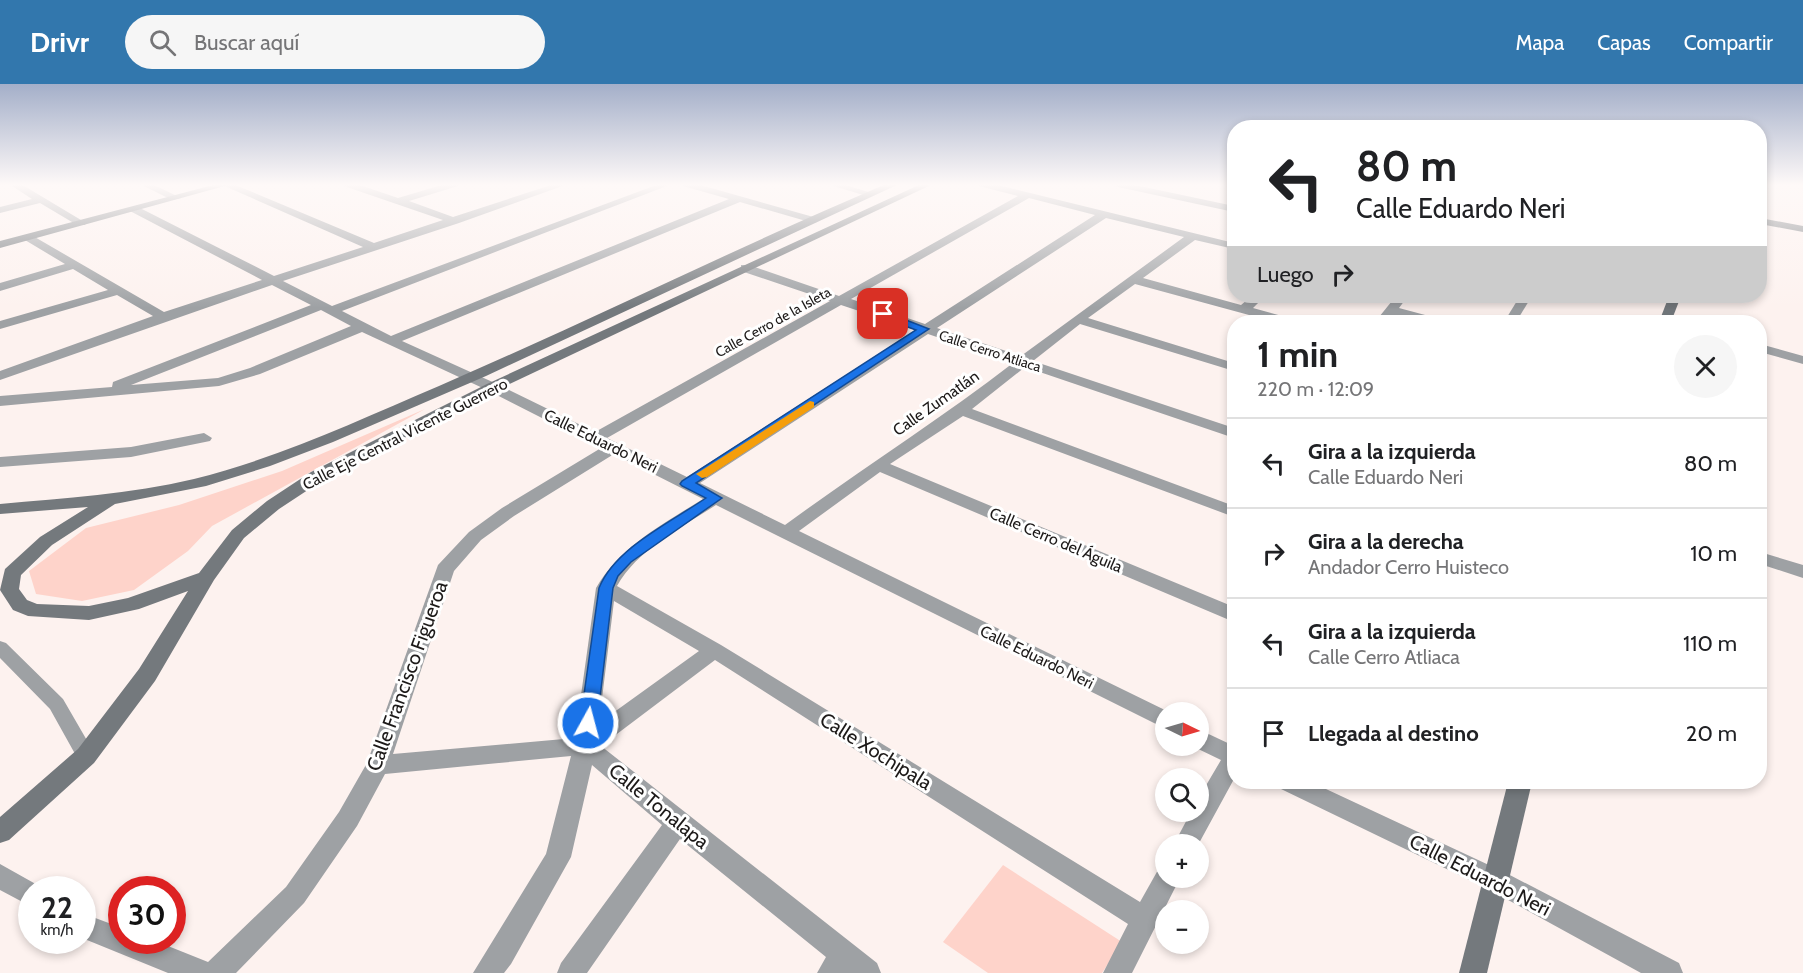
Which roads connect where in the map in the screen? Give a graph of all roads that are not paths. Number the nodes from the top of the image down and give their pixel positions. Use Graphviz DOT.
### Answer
graph roads {
  1 [pos="72,225"];
  2 [pos="166,225"];
  3 [pos="323,225"];
  4 [pos="441,225"];
  5 [pos="554,225"];
  6 [pos="674,225"];
  7 [pos="801,225"];
  8 [pos="838,225"];
  9 [pos="974,225"];
  10 [pos="1086,225"];
  11 [pos="1150,225"];
  12 [pos="1784,225"];
  13 [pos="1803,229"];
  14 [pos="1193,236"];
  15 [pos="29,238"];
  16 [pos="1227,244"];
  17 [pos="0,245"];
  18 [pos="373,247"];
  19 [pos="75,265"];
  20 [pos="746,268"];
  21 [pos="1132,279"];
  22 [pos="274,281"];
  23 [pos="0,287"];
  24 [pos="118,291"];
  25 [pos="843,300"];
  26 [pos="1251,303"];
  27 [pos="1396,303"];
  28 [pos="329,308"];
  29 [pos="1243,310"];
  30 [pos="1390,310"];
  31 [pos="1262,315"];
  32 [pos="1386,315"];
  33 [pos="1409,315"];
  34 [pos="163,317"];
  35 [pos="1078,319"];
  36 [pos="0,325"];
  37 [pos="364,326"];
  38 [pos="924,329"];
  39 [pos="390,341"];
  40 [pos="1767,350"];
  41 [pos="1803,360"];
  42 [pos="1023,361"];
  43 [pos="1227,365"];
  44 [pos="0,376"];
  45 [pos="471,378"];
  46 [pos="492,387"];
  47 [pos="99,393"];
  48 [pos="0,401"];
  49 [pos="961,410"];
  50 [pos="1227,431"];
  51 [pos="204,438"];
  52 [pos="604,443"];
  53 [pos="0,462"];
  54 [pos="878,465"];
  55 [pos="687,484"];
  56 [pos="716,498"];
  57 [pos="112,499"];
  58 [pos="0,509"];
  59 [pos="1227,509"];
  60 [pos="786,532"];
  61 [pos="1767,560"];
  62 [pos="1803,572"];
  63 [pos="206,577"];
  64 [pos="606,588"];
  65 [pos="1227,612"];
  66 [pos="0,647"];
  67 [pos="714,650"];
  68 [pos="1155,716"];
  69 [pos="1209,744"];
  70 [pos="585,746"];
  71 [pos="1227,753"];
  72 [pos="86,756"];
  73 [pos="378,765"];
  74 [pos="1227,770"];
  75 [pos="1303,789"];
  76 [pos="1518,789"];
  77 [pos="678,823"];
  78 [pos="0,832"];
  79 [pos="1192,834"];
  80 [pos="0,876"];
  81 [pos="1497,881"];
  82 [pos="18,887"];
  83 [pos="1161,888"];
  84 [pos="1144,919"];
  85 [pos="96,931"];
  86 [pos="838,964"];
  87 [pos="201,973"];
  88 [pos="217,973"];
  89 [pos="487,973"];
  90 [pos="571,973"];
  91 [pos="867,973"];
  92 [pos="1117,973"];
  93 [pos="1473,973"];
  94 [pos="1669,973"];
  1 -- 15 [label="main road"];
  2 -- 22 [label="street, Calle Eduardo Neri"];
  3 -- 18 [label="street"];
  4 -- 18 [label="street"];
  5 -- 28 [label="street"];
  6 -- 39 [label="street"];
  7 -- 45 [label="main road, Calle Eje Central Vicente Guerrero"];
  8 -- 20 [label="main road, Calle Eje Central Vicente Guerrero"];
  9 -- 25 [label="street, Calle Cerro de la Isleta"];
  10 -- 38 [label="street"];
  11 -- 14 [label="street"];
  12 -- 13 [label="main road"];
  14 -- 16 [label="street"];
  14 -- 21 [label="street, Calle Zumatlán"];
  15 -- 17 [label="main road"];
  15 -- 19 [label="street"];
  18 -- 22 [label="street"];
  19 -- 23 [label="street"];
  19 -- 24 [label="street"];
  20 -- 25 [label="street, Calle Cerro Atliaca"];
  20 -- 46 [label="main road, Calle Eje Central Vicente Guerrero"];
  21 -- 29 [label="street"];
  21 -- 35 [label="street, Calle Zumatlán"];
  22 -- 28 [label="street, Calle Eduardo Neri"];
  22 -- 34 [label="street"];
  24 -- 34 [label="street"];
  24 -- 36 [label="street"];
  25 -- 38 [label="street, Calle Cerro Atliaca"];
  25 -- 52 [label="street, Calle Cerro de la Isleta"];
  26 -- 29 [label="street"];
  27 -- 30 [label="street"];
  28 -- 37 [label="street, Calle Eduardo Neri"];
  28 -- 47 [label="street"];
  29 -- 31 [label="street"];
  30 -- 32 [label="street"];
  30 -- 33 [label="street"];
  34 -- 44 [label="street"];
  35 -- 42 [label="street, Calle Zumatlán"];
  35 -- 43 [label="street"];
  37 -- 39 [label="street, Calle Eduardo Neri"];
  37 -- 47 [label="street"];
  38 -- 42 [label="street, Calle Cerro Atliaca"];
  38 -- 55 [label="street"];
  39 -- 45 [label="street, Calle Eduardo Neri"];
  40 -- 41 [label="street"];
  42 -- 49 [label="street, Calle Zumatlán"];
  42 -- 50 [label="street, Calle Cerro Atliaca"];
  45 -- 46 [label="street, Calle Eduardo Neri"];
  45 -- 57 [label="main road, Calle Eje Central Vicente Guerrero"];
  46 -- 52 [label="street, Calle Eduardo Neri"];
  46 -- 63 [label="main road, Calle Eje Central Vicente Guerrero"];
  47 -- 48 [label="street"];
  49 -- 54 [label="street, Calle Zumatlán"];
  49 -- 59 [label="street"];
  51 -- 53 [label="street"];
  52 -- 55 [label="street, Calle Eduardo Neri"];
  52 -- 73 [label="street, Calle Francisco Figueroa"];
  54 -- 60 [label="street, Calle Zumatlán"];
  54 -- 65 [label="street, Calle Cerro del Águila"];
  55 -- 56 [label="street, Calle Eduardo Neri"];
  56 -- 60 [label="street, Calle Eduardo Neri"];
  56 -- 64 [label="street"];
  57 -- 58 [label="main road, Calle Eje Central Vicente Guerrero"];
  57 -- 63 [label="main road"];
  60 -- 68 [label="street, Calle Eduardo Neri"];
  61 -- 62 [label="street"];
  63 -- 72 [label="main road, Calle Eje Central Vicente Guerrero"];
  64 -- 67 [label="street, Calle Xochipala"];
  64 -- 70 [label="street"];
  66 -- 72 [label="lane"];
  67 -- 70 [label="street"];
  67 -- 84 [label="street, Calle Xochipala"];
  69 -- 71 [label="street"];
  70 -- 73 [label="street"];
  70 -- 77 [label="street, Calle Tonalapa"];
  70 -- 89 [label="street"];
  72 -- 78 [label="main road, Calle Eje Central Vicente Guerrero"];
  73 -- 88 [label="street, Calle Francisco Figueroa"];
  74 -- 79 [label="street"];
  75 -- 81 [label="street, Calle Eduardo Neri"];
  76 -- 81 [label="main road"];
  77 -- 86 [label="street, Calle Tonalapa"];
  77 -- 90 [label="street"];
  80 -- 82 [label="street"];
  81 -- 93 [label="main road"];
  81 -- 94 [label="street, Calle Eduardo Neri"];
  83 -- 84 [label="street"];
  84 -- 92 [label="street"];
  85 -- 87 [label="street"];
  86 -- 91 [label="street, Calle Tonalapa"];
}
